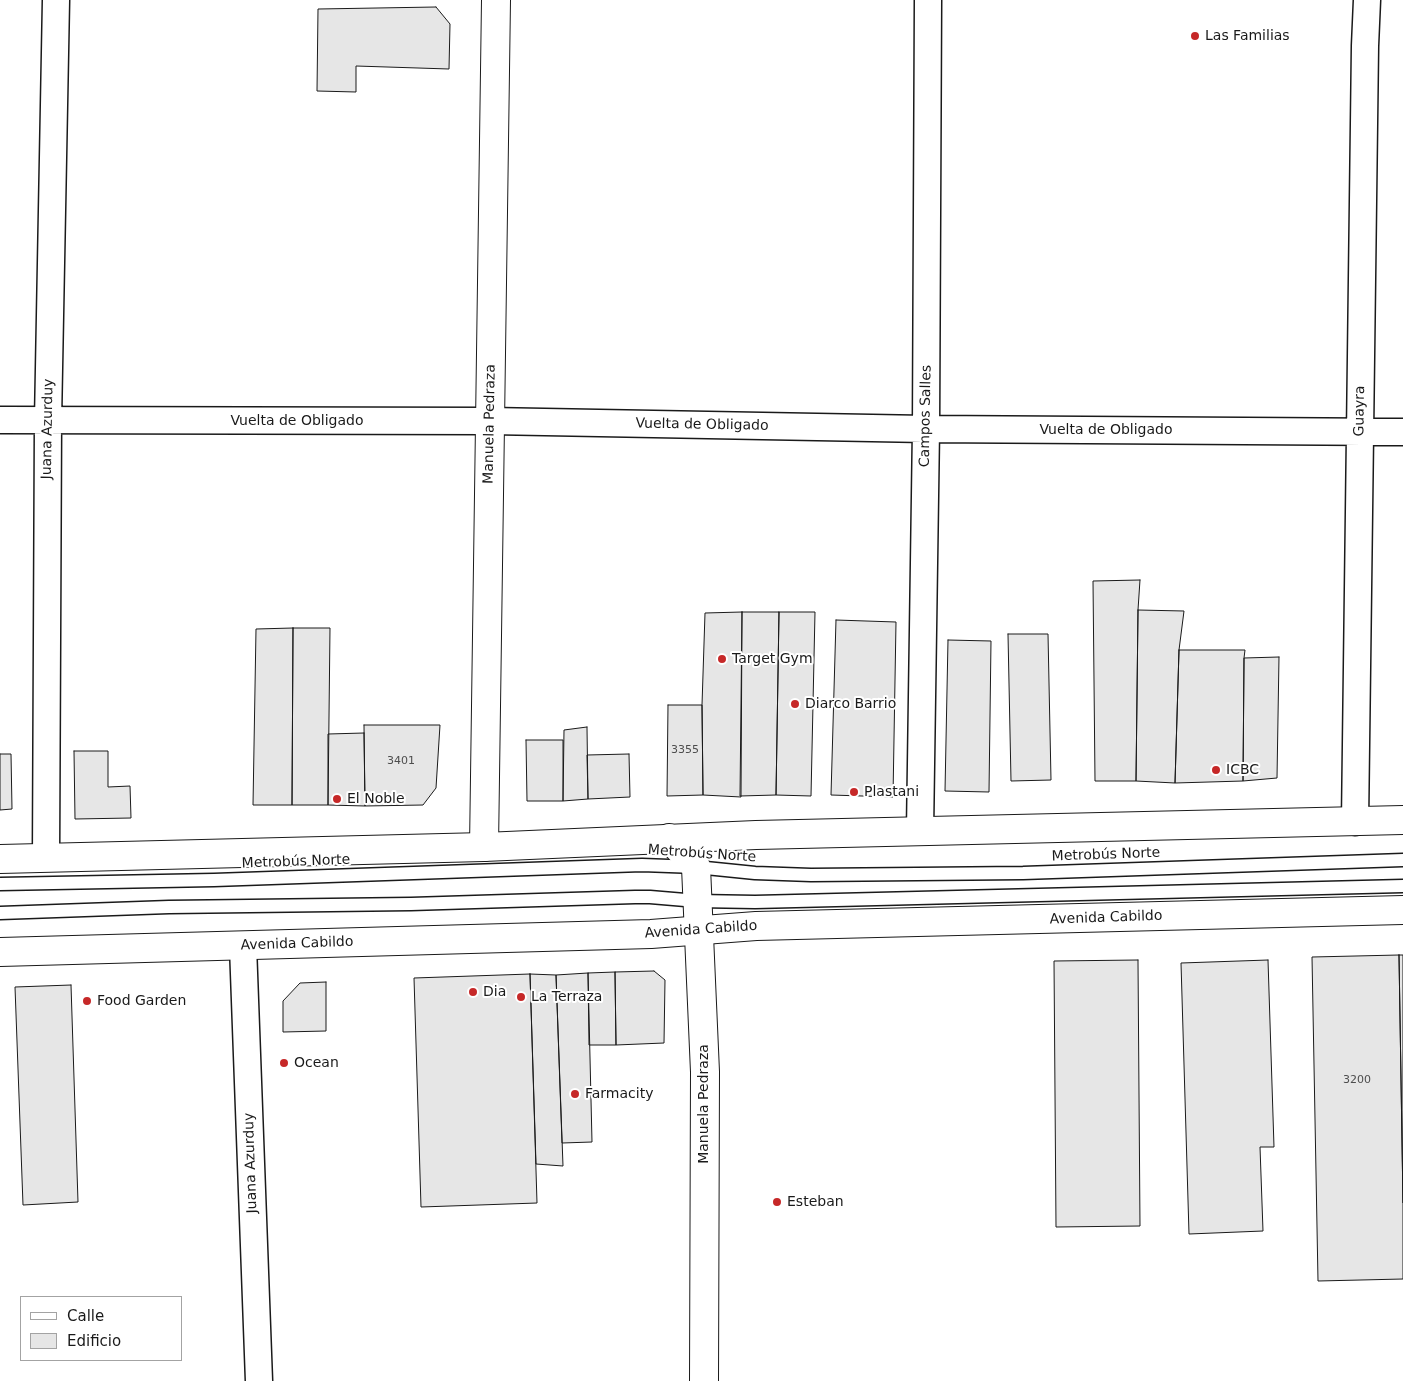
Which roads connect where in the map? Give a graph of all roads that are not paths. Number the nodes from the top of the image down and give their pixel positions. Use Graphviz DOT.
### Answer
graph roads {
  1 [pos="56,0"];
  2 [pos="496,0"];
  3 [pos="928,0"];
  4 [pos="1367,0"];
  5 [pos="0,420"];
  6 [pos="48,421"];
  7 [pos="490,421"];
  8 [pos="926,429"];
  9 [pos="1360,431"];
  10 [pos="1403,432"];
  11 [pos="1403,820"];
  12 [pos="1355,822"];
  13 [pos="920,831"];
  14 [pos="669,838"];
  15 [pos="484,847"];
  16 [pos="46,858"];
  17 [pos="0,859"];
  18 [pos="1403,860"];
  19 [pos="696,867"];
  20 [pos="0,884"];
  21 [pos="1403,886"];
  22 [pos="697,901"];
  23 [pos="1403,910"];
  24 [pos="0,913"];
  25 [pos="698,930"];
  26 [pos="243,946"];
  27 [pos="0,952"];
  28 [pos="259,1381"];
  29 [pos="704,1381"];
  1 -- 6 [label="street, Juana Azurduy"];
  2 -- 7 [label="main road, Manuela Pedraza"];
  3 -- 8 [label="street, Campos Salles"];
  4 -- 9 [label="street, Guayra"];
  5 -- 6 [label="street, Vuelta de Obligado"];
  6 -- 7 [label="street, Vuelta de Obligado"];
  6 -- 16 [label="street, Juana Azurduy"];
  7 -- 8 [label="street, Vuelta de Obligado"];
  7 -- 15 [label="main road, Manuela Pedraza"];
  8 -- 9 [label="street, Vuelta de Obligado"];
  8 -- 13 [label="street, Campos Salles"];
  9 -- 10 [label="street, Vuelta de Obligado"];
  9 -- 12 [label="street, Guayra"];
  11 -- 12 [label="main road"];
  12 -- 13 [label="main road"];
  13 -- 14 [label="main road"];
  14 -- 15 [label="main road"];
  14 -- 19 [label="main road"];
  15 -- 16 [label="main road"];
  16 -- 17 [label="main road"];
  18 -- 19 [label="lane, Metrobús Norte"];
  19 -- 20 [label="lane, Metrobús Norte"];
  19 -- 22 [label="main road, Manuela Pedraza"];
  21 -- 22 [label="lane"];
  22 -- 24 [label="lane"];
  22 -- 25 [label="main road, Manuela Pedraza"];
  23 -- 25 [label="main road, Avenida Cabildo"];
  25 -- 26 [label="main road, Avenida Cabildo"];
  25 -- 29 [label="main road, Manuela Pedraza"];
  26 -- 27 [label="main road, Avenida Cabildo"];
  26 -- 28 [label="street, Juana Azurduy"];
}
